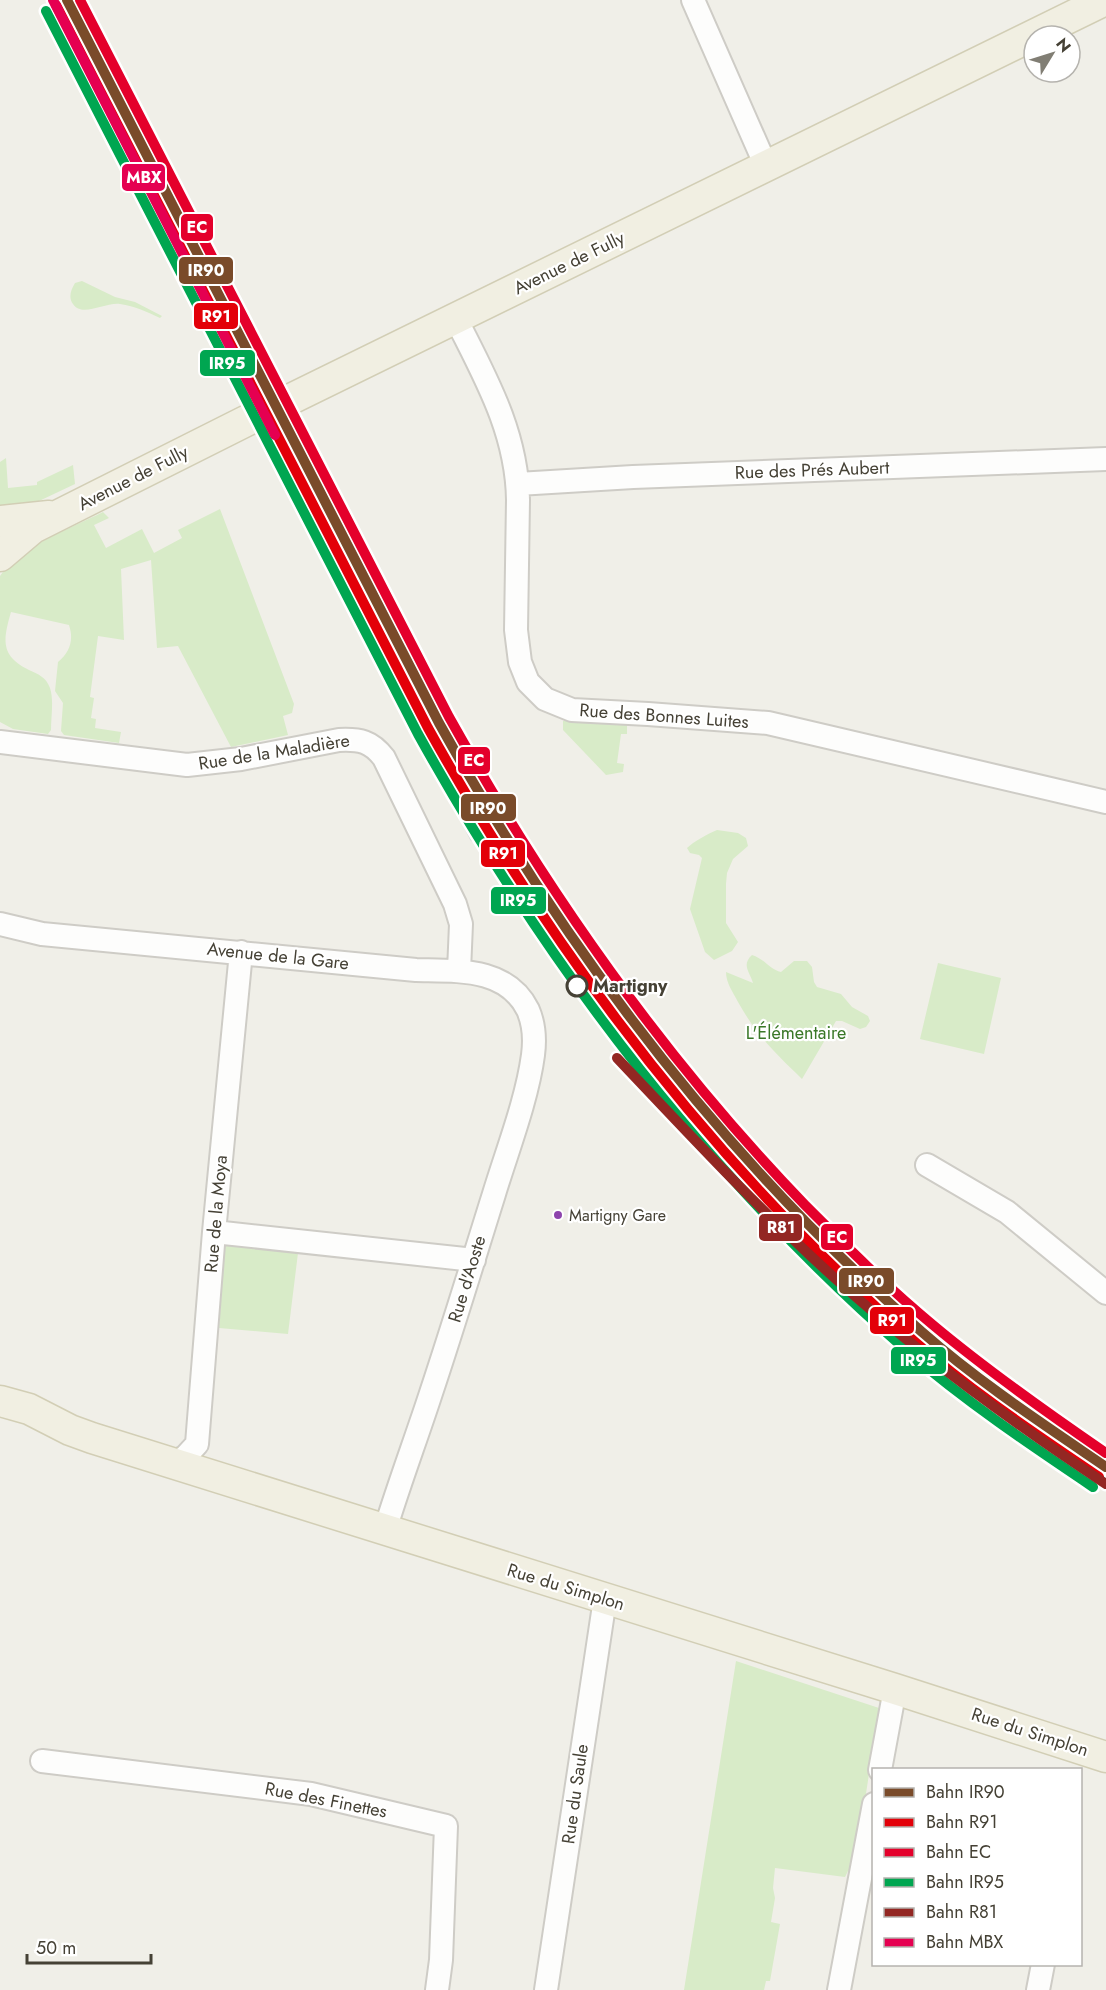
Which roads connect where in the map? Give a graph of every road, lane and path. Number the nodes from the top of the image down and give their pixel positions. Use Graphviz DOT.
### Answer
graph roads {
  1 [pos="693,0"];
  2 [pos="1105,0"];
  3 [pos="766,166"];
  4 [pos="456,319"];
  5 [pos="1106,459"];
  6 [pos="518,483"];
  7 [pos="63,513"];
  8 [pos="0,521"];
  9 [pos="33,528"];
  10 [pos="0,533"];
  11 [pos="0,556"];
  12 [pos="0,742"];
  13 [pos="1106,802"];
  14 [pos="0,924"];
  15 [pos="241,952"];
  16 [pos="459,971"];
  17 [pos="532,1024"];
  18 [pos="927,1165"];
  19 [pos="214,1232"];
  20 [pos="474,1260"];
  21 [pos="1106,1293"];
  22 [pos="0,1381"];
  23 [pos="0,1401"];
  24 [pos="29,1409"];
  25 [pos="171,1464"];
  26 [pos="385,1530"];
  27 [pos="605,1599"];
  28 [pos="895,1689"];
  29 [pos="1091,1759"];
  30 [pos="42,1761"];
  31 [pos="880,1768"];
  32 [pos="872,1809"];
  33 [pos="1043,1966"];
  34 [pos="437,1990"];
  35 [pos="546,1990"];
  36 [pos="839,1990"];
  37 [pos="1038,1990"];
  1 -- 3 [label="street"];
  2 -- 3 [label="main road, Avenue de Fully"];
  3 -- 4 [label="main road, Avenue de Fully"];
  4 -- 6 [label="street, Rue des Bonnes Luites"];
  4 -- 7 [label="main road, Avenue de Fully"];
  5 -- 6 [label="street, Rue des Prés Aubert"];
  6 -- 13 [label="street, Rue des Bonnes Luites"];
  7 -- 8 [label="main road"];
  7 -- 9 [label="main road, Avenue de Fully"];
  9 -- 10 [label="main road, Avenue de Fully"];
  9 -- 11 [label="main road, Avenue de Fully"];
  12 -- 16 [label="street, Rue de la Maladière"];
  14 -- 15 [label="street, Avenue de la Gare"];
  15 -- 16 [label="street, Avenue de la Gare"];
  15 -- 19 [label="street, Rue de la Moya"];
  16 -- 17 [label="street, Avenue de la Gare"];
  17 -- 20 [label="street, Rue d'Aoste"];
  18 -- 21 [label="street"];
  19 -- 20 [label="street"];
  19 -- 25 [label="street, Rue de la Moya"];
  20 -- 26 [label="street, Rue d'Aoste"];
  22 -- 24 [label="main road, Rue du Simplon"];
  23 -- 24 [label="main road, Rue du Simplon"];
  24 -- 25 [label="main road, Rue du Simplon"];
  25 -- 26 [label="main road, Rue du Simplon"];
  26 -- 27 [label="main road, Rue du Simplon"];
  27 -- 28 [label="main road, Rue du Simplon"];
  27 -- 35 [label="street, Rue du Saule"];
  28 -- 29 [label="main road, Rue du Simplon"];
  28 -- 31 [label="street"];
  30 -- 34 [label="street, Rue des Finettes"];
  32 -- 36 [label="street"];
  33 -- 37 [label="street"];
}
